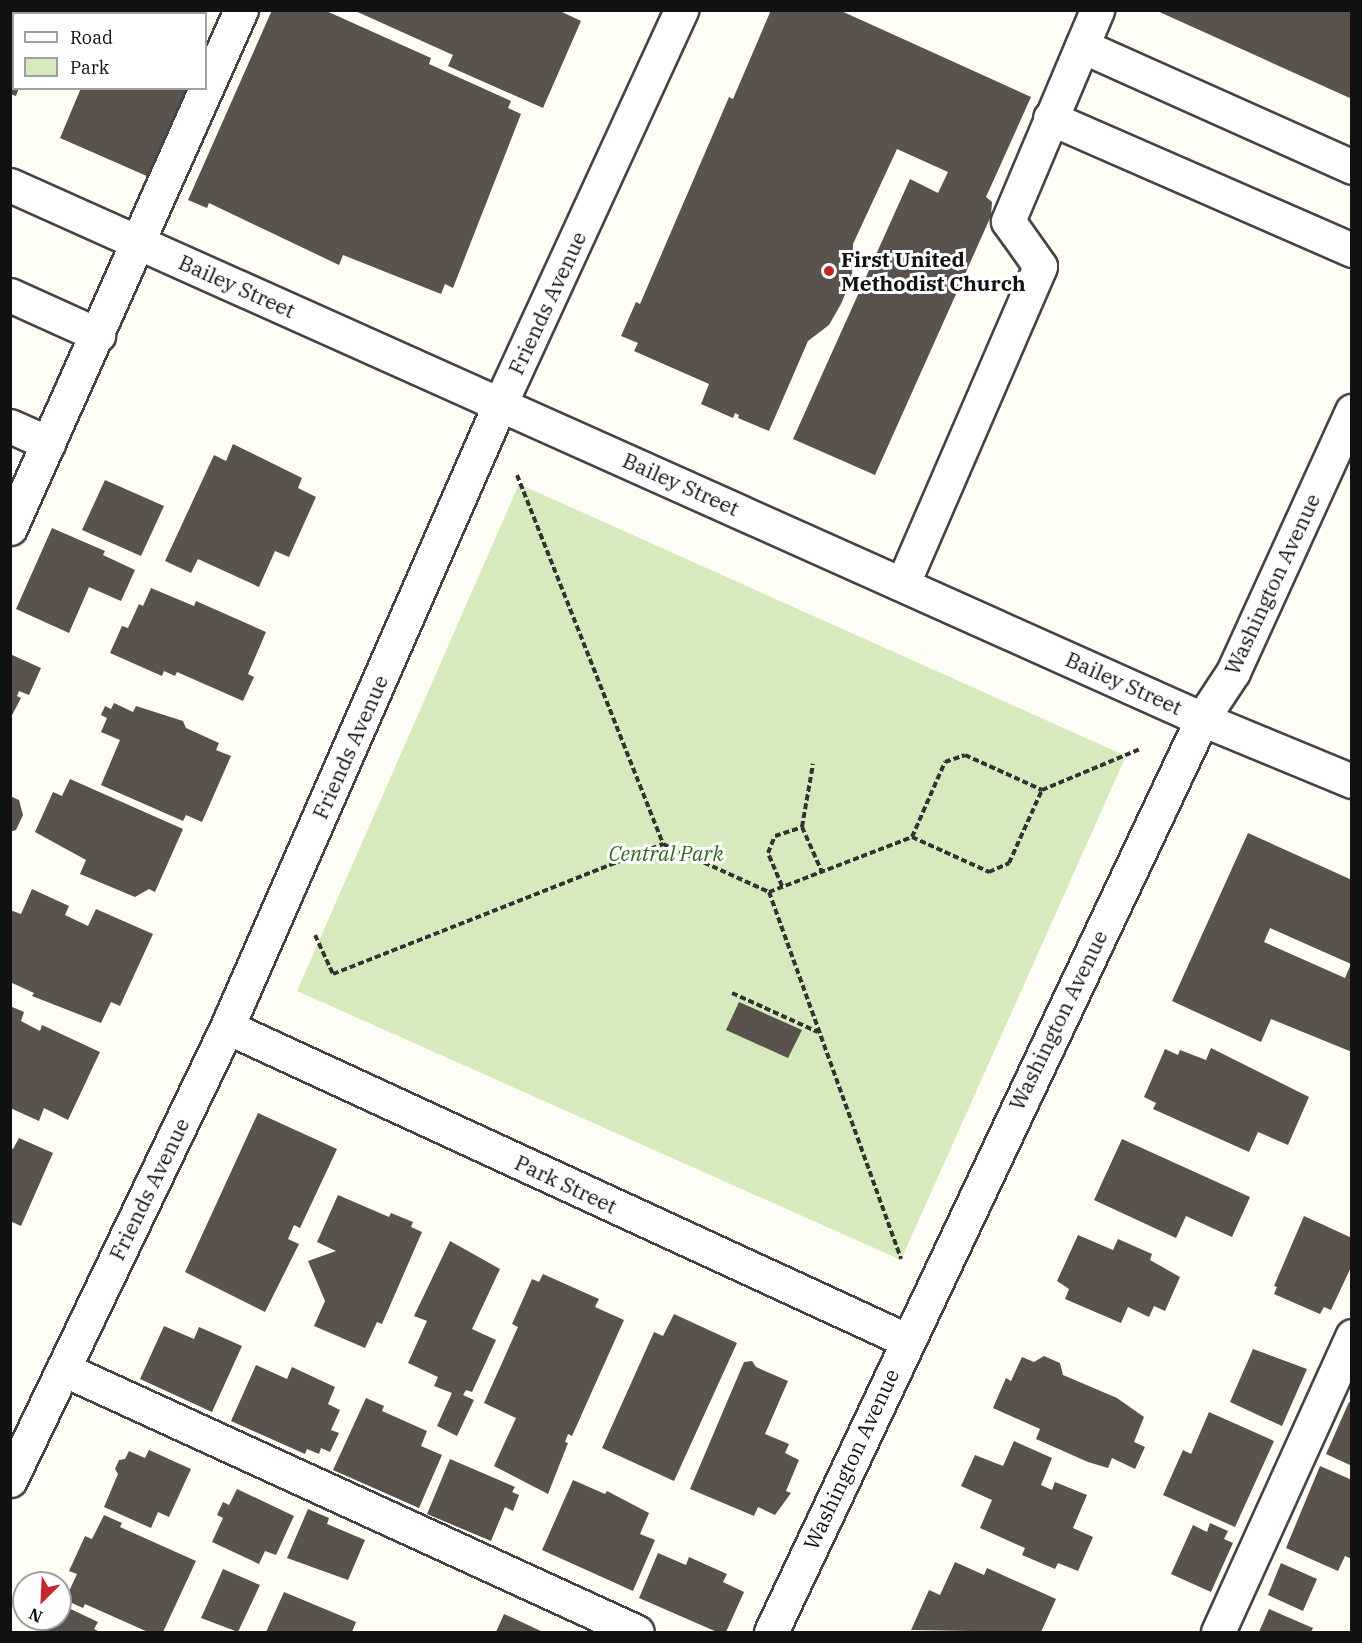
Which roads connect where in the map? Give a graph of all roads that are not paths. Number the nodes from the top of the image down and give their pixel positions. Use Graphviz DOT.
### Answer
graph roads {
  1 [pos="242,10"];
  2 [pos="681,10"];
  3 [pos="1097,10"];
  4 [pos="1082,46"];
  5 [pos="207,89"];
  6 [pos="206,90"];
  7 [pos="1050,118"];
  8 [pos="1352,167"];
  9 [pos="10,185"];
  10 [pos="139,242"];
  11 [pos="1352,250"];
  12 [pos="10,296"];
  13 [pos="98,335"];
  14 [pos="500,404"];
  15 [pos="1352,411"];
  16 [pos="10,426"];
  17 [pos="48,443"];
  18 [pos="10,528"];
  19 [pos="903,583"];
  20 [pos="1202,719"];
  21 [pos="1352,781"];
  22 [pos="227,1027"];
  23 [pos="1352,1336"];
  24 [pos="906,1340"];
  25 [pos="63,1369"];
  26 [pos="10,1480"];
  27 [pos="637,1632"];
  28 [pos="771,1632"];
  29 [pos="1218,1632"];
  1 -- 5 [label="street"];
  2 -- 14 [label="street, Friends Avenue"];
  3 -- 4 [label="street"];
  4 -- 7 [label="street"];
  4 -- 8 [label="street"];
  6 -- 10 [label="street"];
  7 -- 11 [label="street"];
  7 -- 19 [label="street"];
  9 -- 10 [label="street, Bailey Street"];
  10 -- 13 [label="street"];
  10 -- 14 [label="street, Bailey Street"];
  12 -- 13 [label="street"];
  13 -- 17 [label="street"];
  14 -- 19 [label="street, Bailey Street"];
  14 -- 22 [label="street, Friends Avenue"];
  15 -- 20 [label="street, Washington Avenue"];
  16 -- 17 [label="street"];
  17 -- 18 [label="street"];
  19 -- 20 [label="street, Bailey Street"];
  20 -- 21 [label="street, Bailey Street"];
  20 -- 24 [label="street, Washington Avenue"];
  22 -- 24 [label="street, Park Street"];
  22 -- 25 [label="street, Friends Avenue"];
  23 -- 29 [label="street"];
  24 -- 28 [label="street, Washington Avenue"];
  25 -- 26 [label="street, Friends Avenue"];
  25 -- 27 [label="street"];
}
